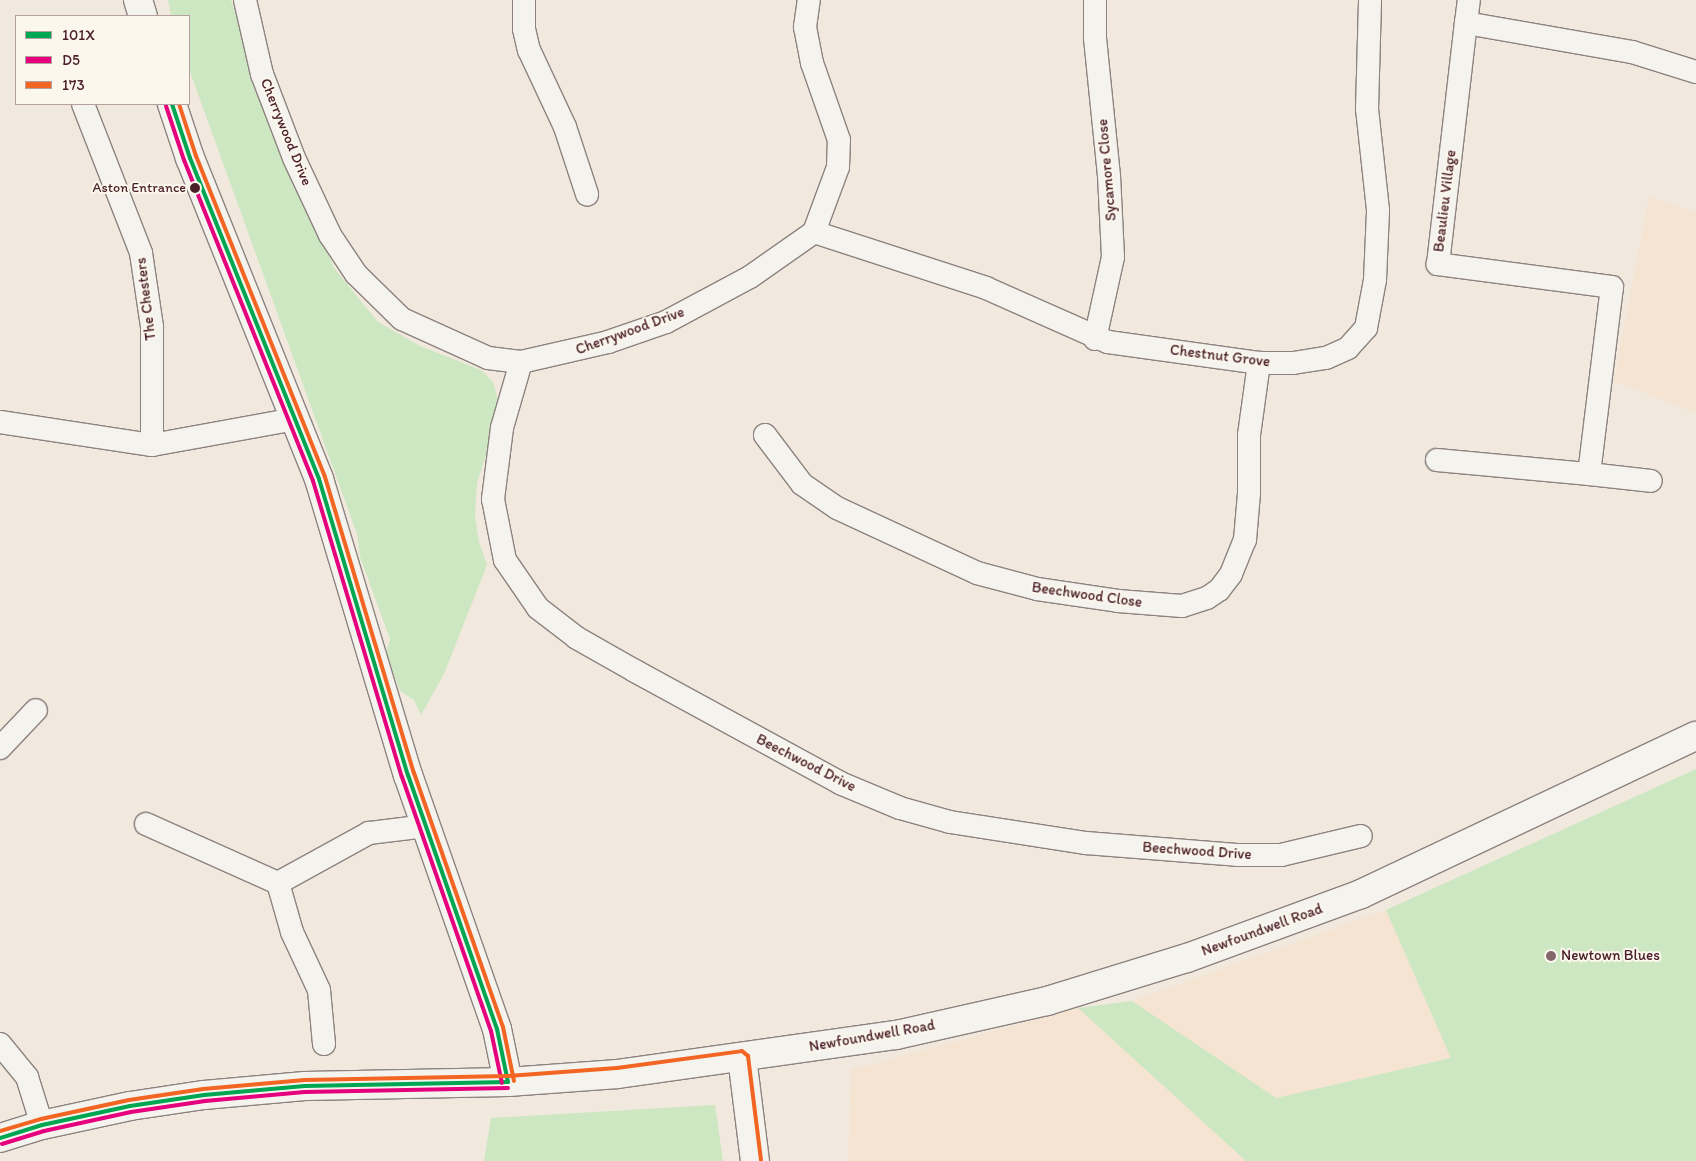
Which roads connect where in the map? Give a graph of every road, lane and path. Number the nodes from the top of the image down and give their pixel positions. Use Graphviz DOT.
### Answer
graph roads {
  1 [pos="138,0"];
  2 [pos="245,0"];
  3 [pos="524,0"];
  4 [pos="809,0"];
  5 [pos="1095,0"];
  6 [pos="1370,0"];
  7 [pos="1469,0"];
  8 [pos="143,15"];
  9 [pos="1466,24"];
  10 [pos="1696,72"];
  11 [pos="83,105"];
  12 [pos="172,105"];
  13 [pos="587,194"];
  14 [pos="814,232"];
  15 [pos="1095,339"];
  16 [pos="521,362"];
  17 [pos="1259,363"];
  18 [pos="295,419"];
  19 [pos="0,422"];
  20 [pos="765,435"];
  21 [pos="152,445"];
  22 [pos="1437,460"];
  23 [pos="1589,474"];
  24 [pos="1651,481"];
  25 [pos="36,710"];
  26 [pos="1696,736"];
  27 [pos="0,748"];
  28 [pos="146,824"];
  29 [pos="426,826"];
  30 [pos="1361,836"];
  31 [pos="278,883"];
  32 [pos="0,1044"];
  33 [pos="324,1044"];
  34 [pos="742,1057"];
  35 [pos="508,1082"];
  36 [pos="42,1125"];
  37 [pos="0,1138"];
  38 [pos="755,1161"];
  1 -- 8 [label="main road"];
  2 -- 16 [label="street, Cherrywood Drive"];
  3 -- 13 [label="street"];
  4 -- 14 [label="street"];
  5 -- 15 [label="street, Sycamore Close"];
  6 -- 17 [label="street, Chestnut Grove"];
  7 -- 9 [label="street, Beaulieu Village"];
  9 -- 10 [label="street"];
  9 -- 23 [label="street, Beaulieu Village"];
  11 -- 21 [label="street, The Chesters"];
  12 -- 18 [label="main road"];
  14 -- 15 [label="street, Chestnut Grove"];
  14 -- 16 [label="street, Cherrywood Drive"];
  15 -- 17 [label="street, Chestnut Grove"];
  16 -- 30 [label="street, Beechwood Drive"];
  17 -- 20 [label="street, Beechwood Close"];
  18 -- 21 [label="street"];
  18 -- 29 [label="main road"];
  19 -- 21 [label="street"];
  22 -- 23 [label="street"];
  23 -- 24 [label="street"];
  25 -- 27 [label="street"];
  26 -- 34 [label="main road, Newfoundwell Road"];
  28 -- 31 [label="street"];
  29 -- 31 [label="street"];
  29 -- 35 [label="main road"];
  31 -- 33 [label="street"];
  32 -- 36 [label="street"];
  34 -- 35 [label="main road, Newfoundwell Road"];
  34 -- 38 [label="main road"];
  35 -- 36 [label="main road, Newfoundwell Road"];
  36 -- 37 [label="main road, Newfoundwell Road"];
}
